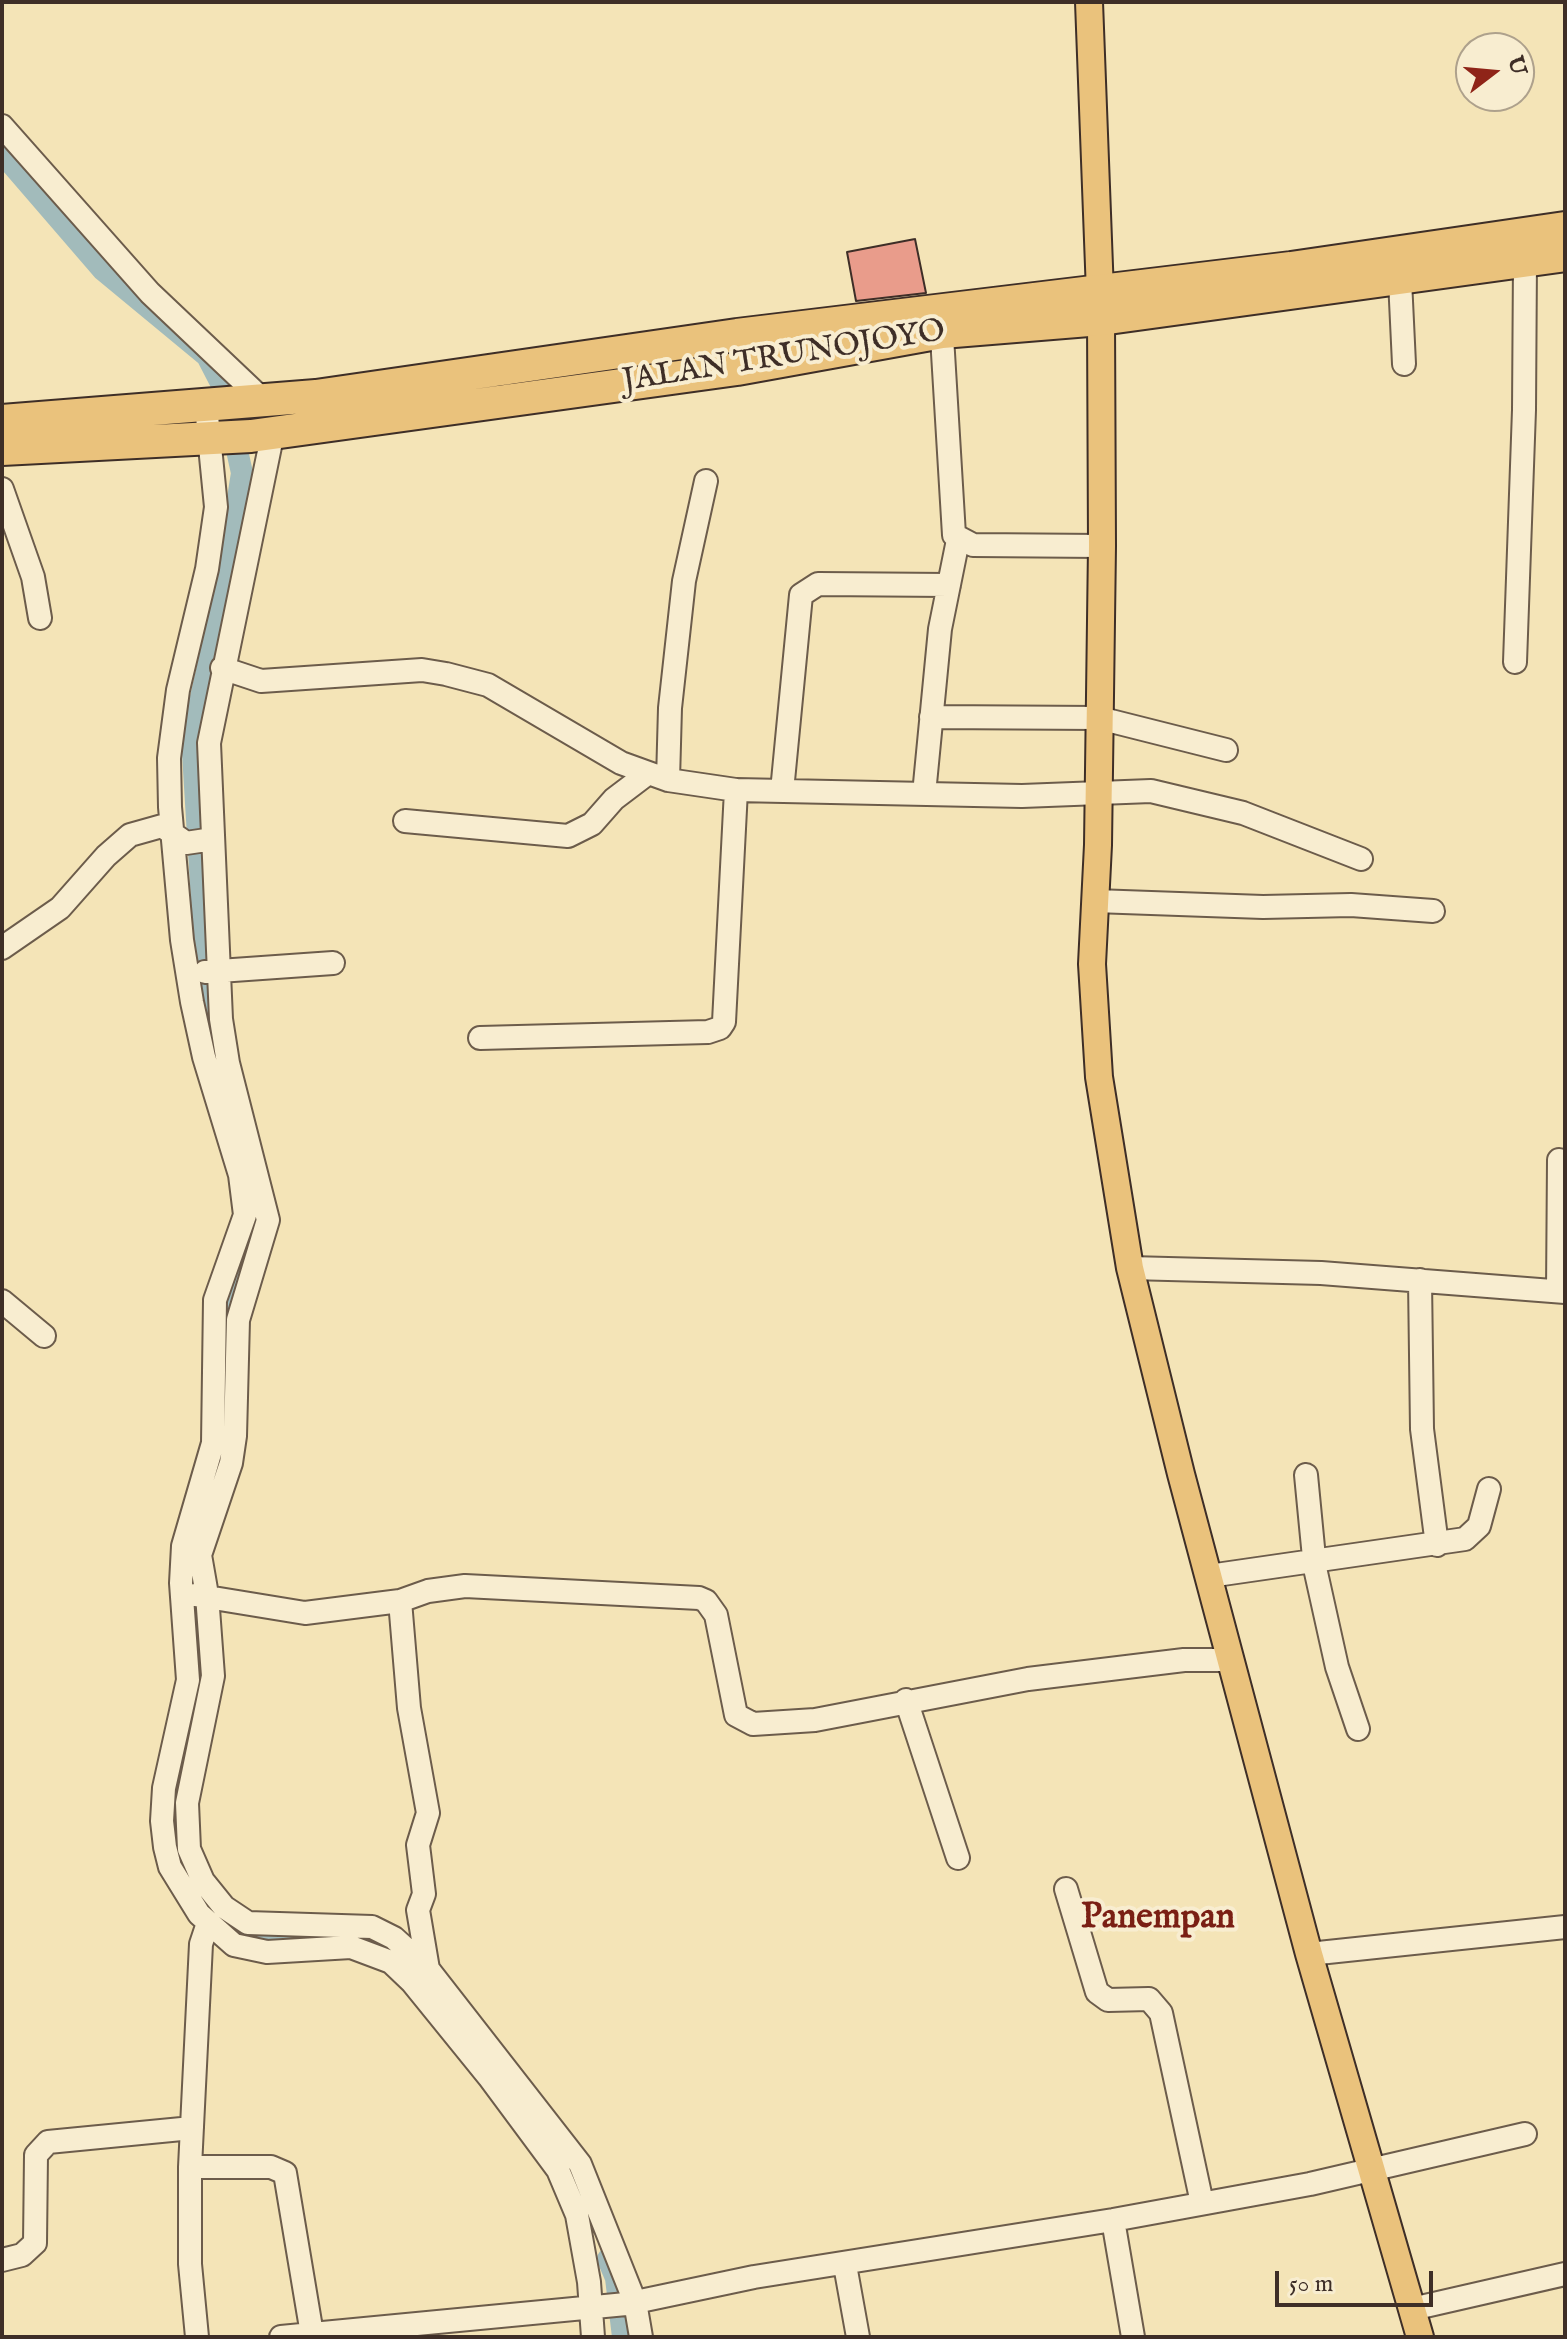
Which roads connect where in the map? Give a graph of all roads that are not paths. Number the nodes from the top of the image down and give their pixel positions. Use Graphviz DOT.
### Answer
graph roads {
  1 [pos="1089,2"];
  2 [pos="2,126"];
  3 [pos="1565,228"];
  4 [pos="1565,255"];
  5 [pos="1525,261"];
  6 [pos="1400,280"];
  7 [pos="1100,306"];
  8 [pos="941,322"];
  9 [pos="1404,364"];
  10 [pos="236,420"];
  11 [pos="2,421"];
  12 [pos="2,449"];
  13 [pos="706,481"];
  14 [pos="2,489"];
  15 [pos="958,540"];
  16 [pos="1102,546"];
  17 [pos="949,585"];
  18 [pos="40,618"];
  19 [pos="1515,662"];
  20 [pos="222,668"];
  21 [pos="931,717"];
  22 [pos="1099,718"];
  23 [pos="1226,750"];
  24 [pos="657,777"];
  25 [pos="736,790"];
  26 [pos="782,791"];
  27 [pos="924,794"];
  28 [pos="1099,794"];
  29 [pos="405,821"];
  30 [pos="194,838"];
  31 [pos="1361,859"];
  32 [pos="1095,901"];
  33 [pos="1433,911"];
  34 [pos="2,948"];
  35 [pos="333,963"];
  36 [pos="204,972"];
  37 [pos="480,1038"];
  38 [pos="1559,1160"];
  39 [pos="1130,1268"];
  40 [pos="1420,1280"];
  41 [pos="1561,1291"];
  42 [pos="2,1301"];
  43 [pos="44,1336"];
  44 [pos="1306,1475"];
  45 [pos="1489,1489"];
  46 [pos="1437,1545"];
  47 [pos="1315,1559"];
  48 [pos="1209,1576"];
  49 [pos="195,1595"];
  50 [pos="400,1601"];
  51 [pos="1230,1660"];
  52 [pos="906,1700"];
  53 [pos="1358,1729"];
  54 [pos="958,1858"];
  55 [pos="1066,1889"];
  56 [pos="208,1909"];
  57 [pos="1565,1927"];
  58 [pos="1309,1954"];
  59 [pos="428,1969"];
  60 [pos="498,2070"];
  61 [pos="192,2128"];
  62 [pos="1525,2134"];
  63 [pos="190,2167"];
  64 [pos="1370,2169"];
  65 [pos="1202,2203"];
  66 [pos="1113,2220"];
  67 [pos="2,2260"];
  68 [pos="845,2265"];
  69 [pos="1565,2274"];
  70 [pos="630,2303"];
  71 [pos="596,2308"];
  72 [pos="1413,2329"];
  73 [pos="412,2331"];
  74 [pos="312,2334"];
  75 [pos="197,2337"];
  76 [pos="281,2337"];
  77 [pos="593,2337"];
  78 [pos="641,2337"];
  79 [pos="858,2337"];
  80 [pos="1133,2337"];
  1 -- 7 [label="main road"];
  2 -- 10 [label="street"];
  3 -- 7 [label="highway, JALAN TRUNOJOYO"];
  4 -- 5 [label="highway, JALAN TRUNOJOYO"];
  5 -- 6 [label="highway, JALAN TRUNOJOYO"];
  5 -- 19 [label="street"];
  6 -- 7 [label="highway, JALAN TRUNOJOYO"];
  6 -- 9 [label="street"];
  7 -- 8 [label="highway, JALAN TRUNOJOYO"];
  7 -- 16 [label="main road"];
  8 -- 10 [label="highway, JALAN TRUNOJOYO"];
  8 -- 15 [label="street"];
  10 -- 11 [label="highway, JALAN TRUNOJOYO"];
  10 -- 12 [label="highway, JALAN TRUNOJOYO"];
  10 -- 20 [label="street"];
  10 -- 30 [label="street"];
  13 -- 24 [label="street"];
  14 -- 18 [label="street"];
  15 -- 16 [label="street"];
  15 -- 17 [label="street"];
  16 -- 22 [label="main road"];
  17 -- 21 [label="street"];
  17 -- 26 [label="street"];
  20 -- 24 [label="street"];
  20 -- 30 [label="street"];
  21 -- 22 [label="street"];
  21 -- 27 [label="street"];
  22 -- 23 [label="street"];
  22 -- 28 [label="main road"];
  24 -- 25 [label="street"];
  24 -- 29 [label="street"];
  25 -- 26 [label="street"];
  25 -- 37 [label="street"];
  26 -- 27 [label="street"];
  27 -- 28 [label="street"];
  28 -- 31 [label="street"];
  28 -- 32 [label="main road"];
  30 -- 34 [label="street"];
  30 -- 36 [label="street"];
  30 -- 36 [label="street"];
  32 -- 33 [label="street"];
  32 -- 39 [label="main road"];
  35 -- 36 [label="street"];
  36 -- 49 [label="street"];
  38 -- 41 [label="street"];
  39 -- 40 [label="street"];
  39 -- 48 [label="main road"];
  40 -- 41 [label="street"];
  40 -- 46 [label="street"];
  42 -- 43 [label="street"];
  44 -- 47 [label="street"];
  45 -- 46 [label="street"];
  46 -- 47 [label="street"];
  47 -- 48 [label="street"];
  47 -- 53 [label="street"];
  48 -- 51 [label="main road"];
  49 -- 50 [label="street"];
  49 -- 56 [label="street"];
  50 -- 52 [label="street"];
  50 -- 59 [label="street"];
  51 -- 52 [label="street"];
  51 -- 58 [label="main road"];
  52 -- 54 [label="street"];
  55 -- 65 [label="street"];
  56 -- 59 [label="street"];
  56 -- 60 [label="street"];
  56 -- 61 [label="street"];
  57 -- 58 [label="street"];
  58 -- 64 [label="main road"];
  59 -- 60 [label="street"];
  60 -- 70 [label="street"];
  60 -- 71 [label="street"];
  61 -- 63 [label="street"];
  61 -- 67 [label="street"];
  62 -- 64 [label="street"];
  63 -- 74 [label="street"];
  63 -- 75 [label="street"];
  64 -- 65 [label="street"];
  64 -- 72 [label="main road"];
  65 -- 66 [label="street"];
  66 -- 68 [label="street"];
  66 -- 80 [label="street"];
  68 -- 70 [label="street"];
  68 -- 79 [label="street"];
  69 -- 72 [label="street"];
  70 -- 71 [label="street"];
  70 -- 78 [label="street"];
  71 -- 73 [label="street"];
  71 -- 77 [label="street"];
  73 -- 74 [label="street"];
  74 -- 76 [label="street"];
}
